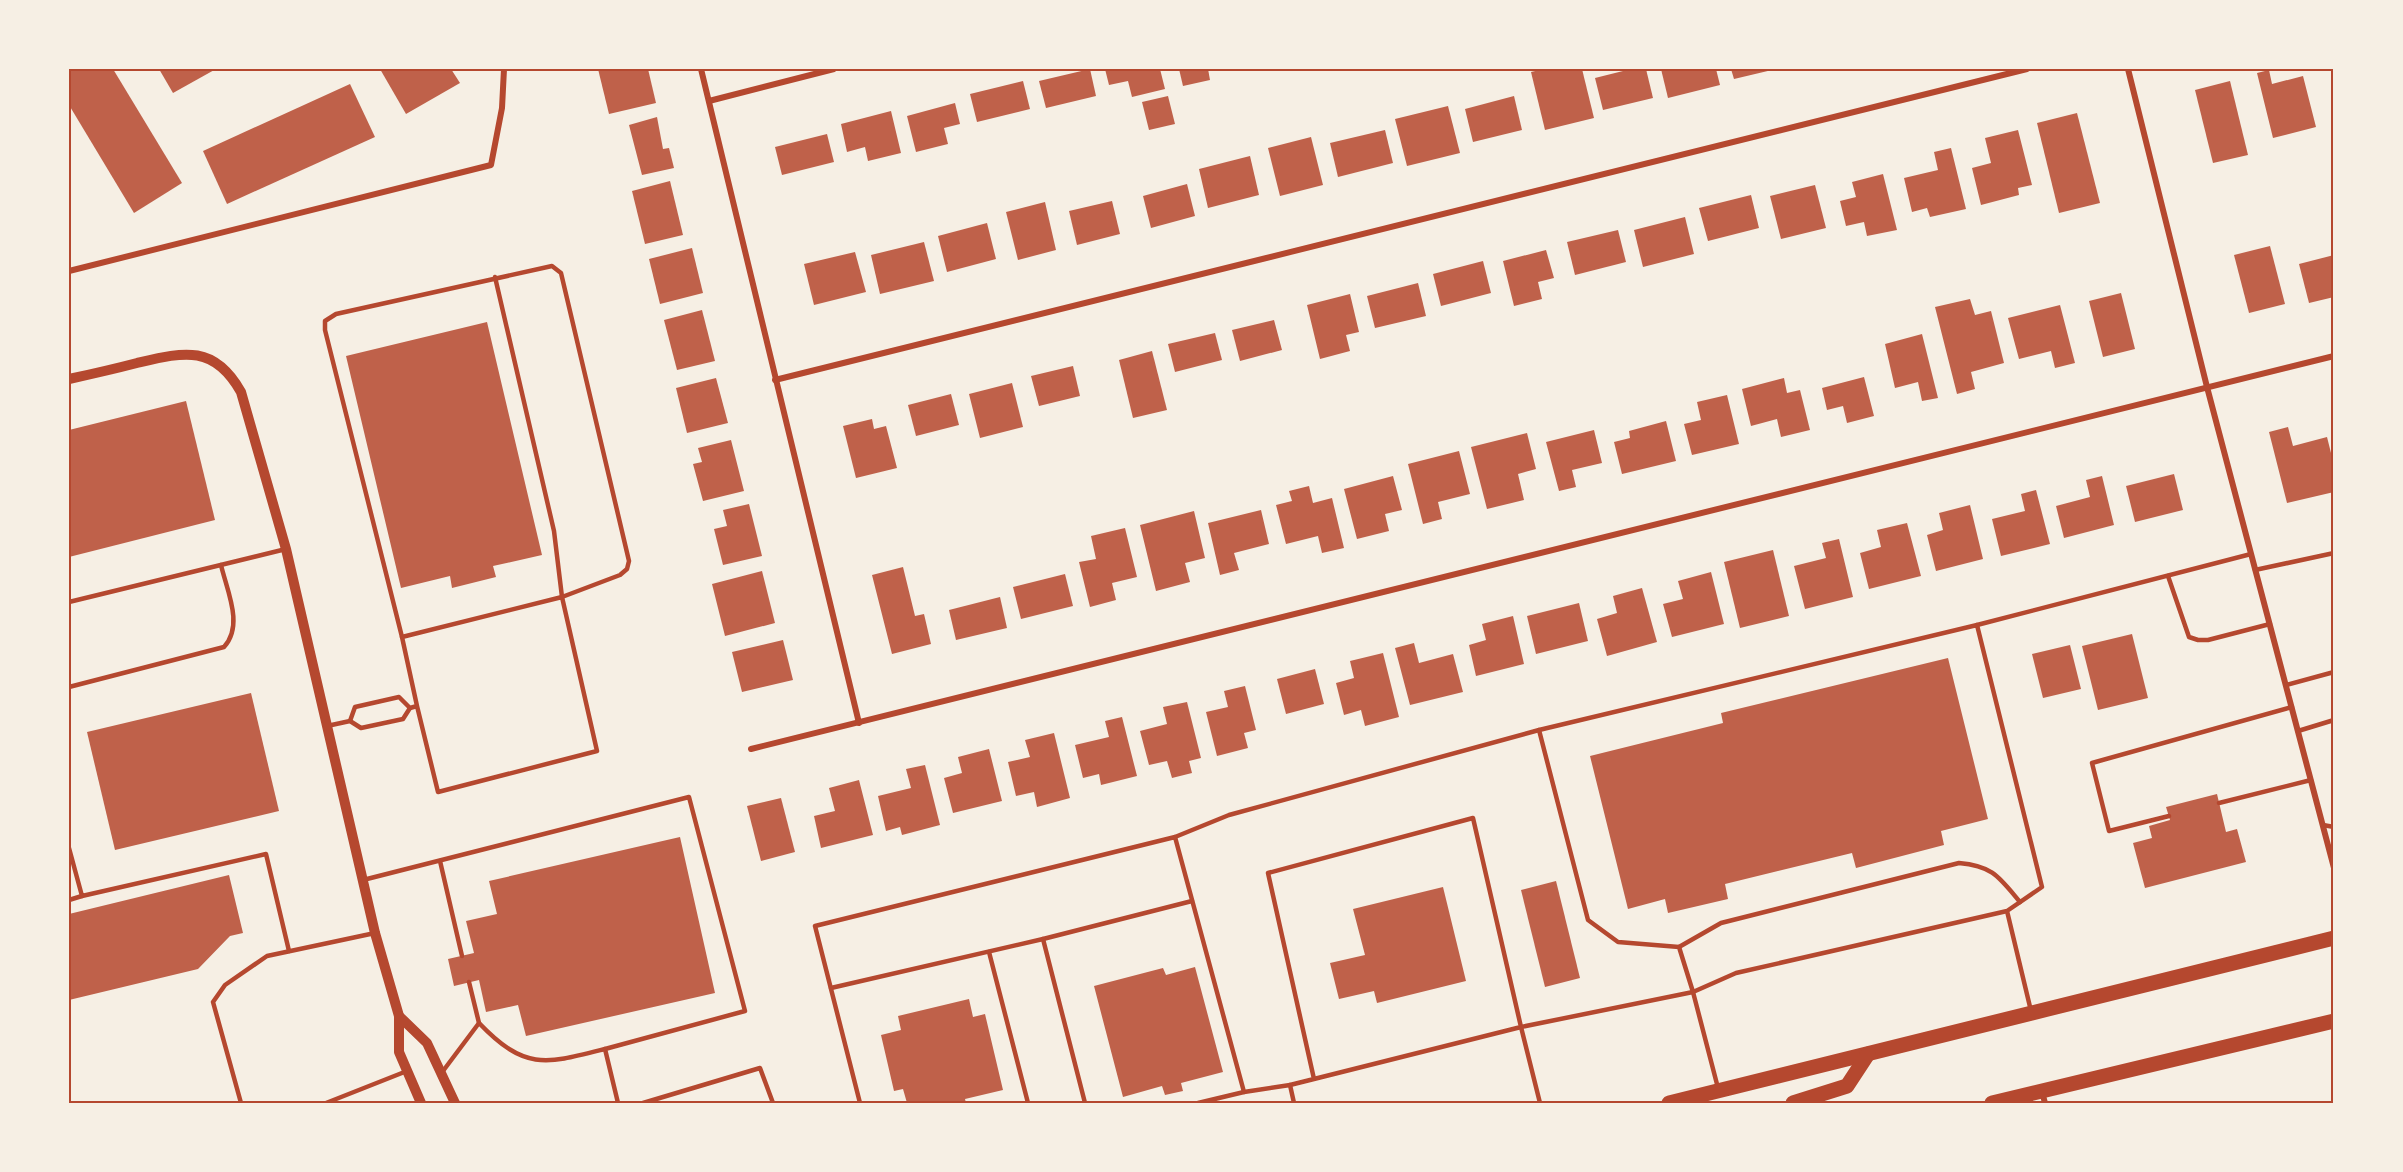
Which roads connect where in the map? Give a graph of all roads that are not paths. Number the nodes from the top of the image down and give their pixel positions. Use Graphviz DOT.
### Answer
graph roads {
  1 [pos="504,69"];
  2 [pos="701,69"];
  3 [pos="834,69"];
  4 [pos="2027,69"];
  5 [pos="2128,69"];
  6 [pos="709,101"];
  7 [pos="69,271"];
  8 [pos="495,277"];
  9 [pos="2334,356"];
  10 [pos="69,379"];
  11 [pos="775,380"];
  12 [pos="2207,387"];
  13 [pos="286,549"];
  14 [pos="2334,553"];
  15 [pos="2251,554"];
  16 [pos="221,565"];
  17 [pos="2255,570"];
  18 [pos="2168,576"];
  19 [pos="562,597"];
  20 [pos="69,602"];
  21 [pos="2270,624"];
  22 [pos="1977,625"];
  23 [pos="402,637"];
  24 [pos="2334,672"];
  25 [pos="2286,685"];
  26 [pos="69,687"];
  27 [pos="417,706"];
  28 [pos="2292,707"];
  29 [pos="410,708"];
  30 [pos="2334,720"];
  31 [pos="350,721"];
  32 [pos="859,723"];
  33 [pos="327,726"];
  34 [pos="1539,730"];
  35 [pos="2298,731"];
  36 [pos="751,749"];
  37 [pos="2311,780"];
  38 [pos="2219,803"];
  39 [pos="2169,816"];
  40 [pos="2323,825"];
  41 [pos="2334,827"];
  42 [pos="1175,837"];
  43 [pos="69,848"];
  44 [pos="440,861"];
  45 [pos="2334,868"];
  46 [pos="363,880"];
  47 [pos="82,896"];
  48 [pos="69,900"];
  49 [pos="1192,901"];
  50 [pos="2020,902"];
  51 [pos="2007,911"];
  52 [pos="375,933"];
  53 [pos="2334,938"];
  54 [pos="1043,939"];
  55 [pos="1680,946"];
  56 [pos="290,951"];
  57 [pos="989,952"];
  58 [pos="462,956"];
  59 [pos="469,982"];
  60 [pos="831,988"];
  61 [pos="1693,992"];
  62 [pos="2032,1013"];
  63 [pos="399,1016"];
  64 [pos="2334,1021"];
  65 [pos="479,1023"];
  66 [pos="1521,1027"];
  67 [pos="605,1049"];
  68 [pos="1868,1054"];
  69 [pos="407,1071"];
  70 [pos="441,1074"];
  71 [pos="1314,1079"];
  72 [pos="1290,1085"];
  73 [pos="1244,1092"];
  74 [pos="1716,1097"];
  75 [pos="2043,1097"];
  76 [pos="241,1103"];
  77 [pos="326,1103"];
  78 [pos="421,1103"];
  79 [pos="454,1103"];
  80 [pos="618,1103"];
  81 [pos="643,1103"];
  82 [pos="773,1103"];
  83 [pos="860,1103"];
  84 [pos="1028,1103"];
  85 [pos="1085,1103"];
  86 [pos="1198,1103"];
  87 [pos="1294,1103"];
  88 [pos="1540,1103"];
  89 [pos="1669,1103"];
  90 [pos="1793,1103"];
  91 [pos="1992,1103"];
  1 -- 7 [label="street"];
  2 -- 6 [label="street"];
  3 -- 6 [label="street"];
  4 -- 11 [label="street"];
  5 -- 12 [label="street"];
  6 -- 11 [label="street"];
  8 -- 19 [label="lane"];
  8 -- 19 [label="lane"];
  8 -- 23 [label="lane"];
  9 -- 12 [label="street"];
  10 -- 13 [label="street"];
  11 -- 32 [label="street"];
  12 -- 15 [label="street"];
  12 -- 32 [label="street"];
  13 -- 16 [label="lane"];
  13 -- 33 [label="street"];
  14 -- 17 [label="lane"];
  15 -- 17 [label="street"];
  15 -- 18 [label="lane"];
  16 -- 20 [label="lane"];
  16 -- 26 [label="lane"];
  17 -- 21 [label="street"];
  18 -- 21 [label="lane"];
  18 -- 22 [label="lane"];
  19 -- 23 [label="lane"];
  19 -- 27 [label="lane"];
  21 -- 25 [label="street"];
  22 -- 34 [label="lane"];
  22 -- 50 [label="lane"];
  23 -- 27 [label="lane"];
  24 -- 25 [label="lane"];
  25 -- 28 [label="street"];
  27 -- 29 [label="lane"];
  28 -- 35 [label="street"];
  28 -- 39 [label="lane"];
  29 -- 31 [label="lane"];
  29 -- 31 [label="lane"];
  30 -- 35 [label="lane"];
  31 -- 33 [label="lane"];
  32 -- 36 [label="street"];
  33 -- 46 [label="street"];
  34 -- 42 [label="lane"];
  34 -- 55 [label="lane"];
  35 -- 37 [label="street"];
  37 -- 38 [label="lane"];
  37 -- 40 [label="street"];
  40 -- 41 [label="lane"];
  40 -- 45 [label="street"];
  42 -- 49 [label="lane"];
  42 -- 60 [label="lane"];
  43 -- 47 [label="lane"];
  44 -- 46 [label="lane"];
  44 -- 58 [label="lane"];
  44 -- 67 [label="lane"];
  46 -- 52 [label="street"];
  47 -- 48 [label="lane"];
  47 -- 56 [label="lane"];
  49 -- 54 [label="lane"];
  49 -- 73 [label="lane"];
  50 -- 51 [label="lane"];
  50 -- 55 [label="lane"];
  51 -- 61 [label="lane"];
  51 -- 62 [label="lane"];
  52 -- 56 [label="lane"];
  52 -- 63 [label="street"];
  53 -- 62 [label="main road"];
  54 -- 57 [label="lane"];
  54 -- 85 [label="lane"];
  55 -- 61 [label="lane"];
  56 -- 76 [label="lane"];
  57 -- 60 [label="lane"];
  57 -- 84 [label="lane"];
  59 -- 65 [label="lane"];
  60 -- 83 [label="lane"];
  61 -- 66 [label="lane"];
  61 -- 74 [label="lane"];
  62 -- 68 [label="main road"];
  63 -- 69 [label="street"];
  63 -- 70 [label="street"];
  64 -- 75 [label="main road"];
  65 -- 67 [label="lane"];
  65 -- 70 [label="lane"];
  66 -- 71 [label="lane"];
  66 -- 71 [label="lane"];
  66 -- 88 [label="lane"];
  67 -- 80 [label="lane"];
  68 -- 74 [label="main road"];
  68 -- 90 [label="main road"];
  69 -- 77 [label="lane"];
  69 -- 78 [label="street"];
  70 -- 79 [label="street"];
  71 -- 72 [label="lane"];
  72 -- 73 [label="lane"];
  72 -- 87 [label="lane"];
  73 -- 86 [label="lane"];
  74 -- 89 [label="main road"];
  75 -- 91 [label="main road"];
  81 -- 82 [label="lane"];
}
